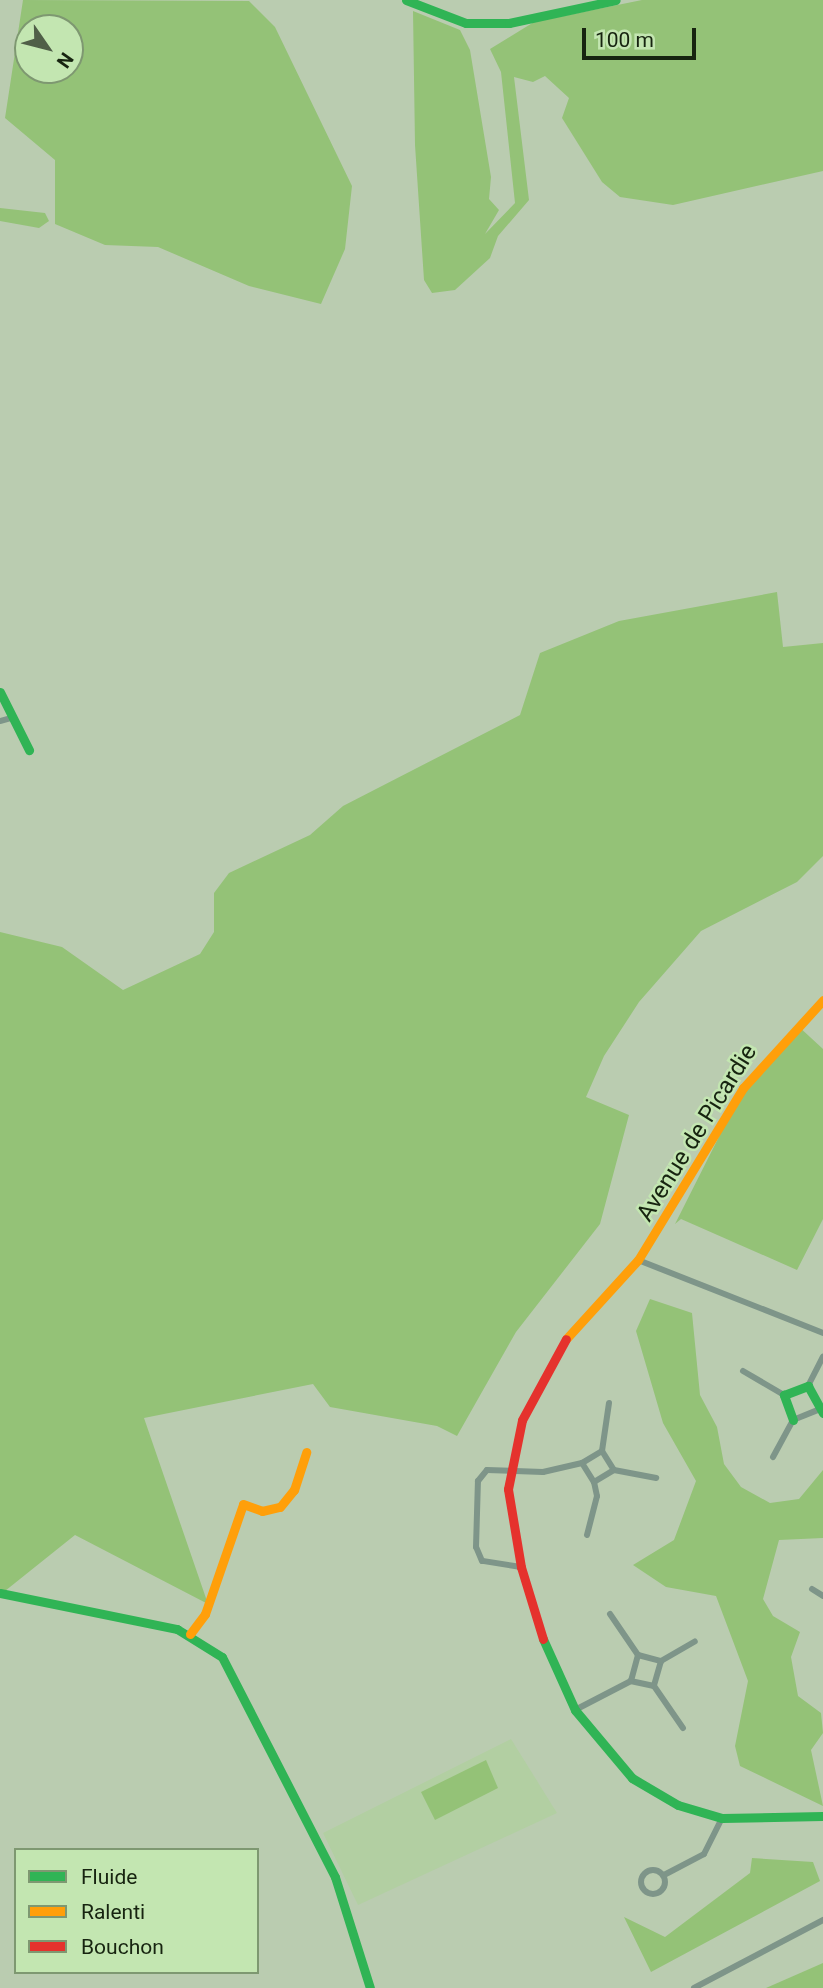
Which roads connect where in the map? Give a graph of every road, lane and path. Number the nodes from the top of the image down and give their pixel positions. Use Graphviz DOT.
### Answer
graph roads {
  1 [pos="406,0"];
  2 [pos="615,0"];
  3 [pos="0,692"];
  4 [pos="11,718"];
  5 [pos="0,721"];
  6 [pos="29,750"];
  7 [pos="823,1000"];
  8 [pos="638,1260"];
  9 [pos="823,1321"];
  10 [pos="820,1331"];
  11 [pos="823,1357"];
  12 [pos="743,1371"];
  13 [pos="808,1386"];
  14 [pos="784,1395"];
  15 [pos="609,1403"];
  16 [pos="820,1412"];
  17 [pos="793,1419"];
  18 [pos="602,1451"];
  19 [pos="306,1452"];
  20 [pos="773,1457"];
  21 [pos="582,1463"];
  22 [pos="511,1467"];
  23 [pos="614,1470"];
  24 [pos="656,1478"];
  25 [pos="594,1482"];
  26 [pos="587,1535"];
  27 [pos="521,1567"];
  28 [pos="812,1589"];
  29 [pos="0,1593"];
  30 [pos="823,1596"];
  31 [pos="610,1614"];
  32 [pos="190,1634"];
  33 [pos="695,1641"];
  34 [pos="638,1655"];
  35 [pos="661,1661"];
  36 [pos="631,1681"];
  37 [pos="654,1686"];
  38 [pos="575,1710"];
  39 [pos="683,1728"];
  40 [pos="823,1816"];
  41 [pos="722,1818"];
  42 [pos="664,1875"];
  43 [pos="823,1920"];
  44 [pos="713,1978"];
  45 [pos="370,1988"];
  46 [pos="694,1988"];
  47 [pos="717,1988"];
  1 -- 2 [label="street"];
  3 -- 4 [label="street"];
  4 -- 5 [label="street"];
  4 -- 6 [label="street"];
  7 -- 8 [label="street, Avenue de Picardie"];
  8 -- 10 [label="street"];
  8 -- 22 [label="street, Avenue de Picardie"];
  9 -- 10 [label="street"];
  11 -- 13 [label="street"];
  12 -- 14 [label="street"];
  13 -- 14 [label="street"];
  13 -- 16 [label="street"];
  14 -- 17 [label="street"];
  15 -- 18 [label="street"];
  16 -- 17 [label="street"];
  17 -- 20 [label="street"];
  18 -- 21 [label="street"];
  18 -- 23 [label="street"];
  19 -- 32 [label="street"];
  21 -- 22 [label="street"];
  21 -- 25 [label="street"];
  22 -- 27 [label="street, Avenue de Picardie"];
  22 -- 27 [label="street"];
  23 -- 24 [label="street"];
  23 -- 25 [label="street"];
  25 -- 26 [label="street"];
  27 -- 38 [label="street, Avenue de Picardie"];
  28 -- 30 [label="street"];
  29 -- 32 [label="street"];
  31 -- 34 [label="street"];
  32 -- 45 [label="street"];
  33 -- 35 [label="street"];
  34 -- 35 [label="street"];
  34 -- 36 [label="street"];
  35 -- 37 [label="street"];
  36 -- 37 [label="street"];
  36 -- 38 [label="street"];
  37 -- 39 [label="street"];
  38 -- 41 [label="street, Avenue de Picardie"];
  40 -- 41 [label="street, Avenue de Picardie"];
  41 -- 42 [label="street"];
  42 -- 42 [label="street"];
  43 -- 44 [label="street"];
  44 -- 46 [label="street"];
  44 -- 47 [label="street"];
}
